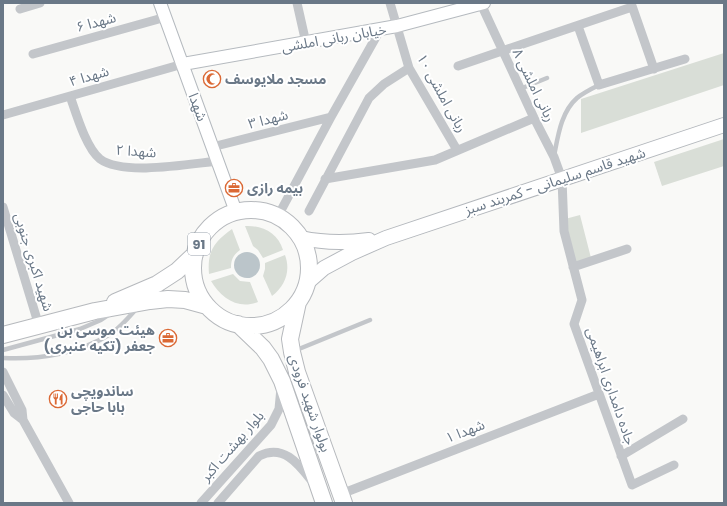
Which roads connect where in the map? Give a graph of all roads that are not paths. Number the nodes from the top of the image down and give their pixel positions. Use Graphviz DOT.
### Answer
graph roads {
  1 [pos="40,3"];
  2 [pos="162,3"];
  3 [pos="297,3"];
  4 [pos="390,3"];
  5 [pos="482,4"];
  6 [pos="632,5"];
  7 [pos="20,9"];
  8 [pos="166,17"];
  9 [pos="397,26"];
  10 [pos="578,26"];
  11 [pos="380,30"];
  12 [pos="306,43"];
  13 [pos="502,51"];
  14 [pos="33,54"];
  15 [pos="685,59"];
  16 [pos="183,64"];
  17 [pos="458,66"];
  18 [pos="409,68"];
  19 [pos="654,69"];
  20 [pos="547,78"];
  21 [pos="599,86"];
  22 [pos="520,89"];
  23 [pos="70,96"];
  24 [pos="3,115"];
  25 [pos="331,117"];
  26 [pos="534,118"];
  27 [pos="724,125"];
  28 [pos="212,147"];
  29 [pos="457,150"];
  30 [pos="554,157"];
  31 [pos="218,161"];
  32 [pos="562,178"];
  33 [pos="325,179"];
  34 [pos="3,207"];
  35 [pos="308,211"];
  36 [pos="236,212"];
  37 [pos="278,216"];
  38 [pos="301,238"];
  39 [pos="386,238"];
  40 [pos="627,249"];
  41 [pos="195,254"];
  42 [pos="573,267"];
  43 [pos="308,282"];
  44 [pos="298,302"];
  45 [pos="143,303"];
  46 [pos="207,306"];
  47 [pos="117,308"];
  48 [pos="95,311"];
  49 [pos="370,320"];
  50 [pos="238,324"];
  51 [pos="39,326"];
  52 [pos="3,335"];
  53 [pos="3,350"];
  54 [pos="292,352"];
  55 [pos="3,358"];
  56 [pos="3,372"];
  57 [pos="282,381"];
  58 [pos="3,394"];
  59 [pos="599,394"];
  60 [pos="683,419"];
  61 [pos="23,420"];
  62 [pos="621,456"];
  63 [pos="674,465"];
  64 [pos="322,497"];
  65 [pos="343,498"];
  66 [pos="69,503"];
  67 [pos="201,503"];
  68 [pos="218,503"];
  1 -- 7 [label="street"];
  2 -- 8 [label="street, شهدا"];
  3 -- 12 [label="street"];
  4 -- 9 [label="street, ربانی املشی ۱۰"];
  5 -- 9 [label="street, خیابان ربانی املشی"];
  5 -- 13 [label="street, ربانی املشی ۸"];
  6 -- 10 [label="street"];
  6 -- 19 [label="street"];
  8 -- 14 [label="street, شهدا ۶"];
  8 -- 16 [label="street, شهدا"];
  9 -- 11 [label="street, خیابان ربانی املشی"];
  9 -- 18 [label="street, ربانی املشی ۱۰"];
  10 -- 13 [label="street"];
  10 -- 21 [label="street"];
  11 -- 12 [label="street, خیابان ربانی املشی"];
  11 -- 25 [label="street"];
  12 -- 16 [label="street, خیابان ربانی املشی"];
  13 -- 17 [label="street"];
  13 -- 22 [label="street, ربانی املشی ۸"];
  15 -- 19 [label="street"];
  16 -- 23 [label="street, شهدا ۴"];
  16 -- 28 [label="street, شهدا"];
  18 -- 29 [label="street, ربانی املشی ۱۰"];
  18 -- 33 [label="street"];
  19 -- 21 [label="street"];
  20 -- 22 [label="lane"];
  21 -- 30 [label="lane"];
  22 -- 26 [label="street, ربانی املشی ۸"];
  23 -- 24 [label="street, شهدا ۴"];
  23 -- 31 [label="street, شهدا ۲"];
  25 -- 28 [label="street, شهدا ۳"];
  25 -- 37 [label="street"];
  26 -- 29 [label="street"];
  26 -- 30 [label="street, ربانی املشی ۸"];
  27 -- 32 [label="main road, شهید قاسم سلیمانی - کمربند سبز"];
  28 -- 31 [label="street, شهدا"];
  29 -- 33 [label="street"];
  30 -- 32 [label="street, ربانی املشی ۸"];
  31 -- 36 [label="street, شهدا"];
  32 -- 39 [label="main road, شهید قاسم سلیمانی - کمربند سبز"];
  32 -- 42 [label="street, جاده دامداری ابراهیمی"];
  33 -- 35 [label="street"];
  34 -- 51 [label="street, شهید اکبری جنوبی"];
  36 -- 37 [label="highway, 91"];
  36 -- 41 [label="highway, 91"];
  37 -- 38 [label="highway, 91"];
  38 -- 39 [label="main road"];
  38 -- 43 [label="highway, 91"];
  39 -- 43 [label="main road"];
  40 -- 42 [label="street"];
  41 -- 46 [label="highway, 91"];
  41 -- 48 [label="highway, 91"];
  42 -- 59 [label="street, جاده دامداری ابراهیمی"];
  43 -- 44 [label="highway, 91"];
  44 -- 50 [label="highway, 91"];
  44 -- 54 [label="highway, بولوار شهید فرودی / 91"];
  45 -- 46 [label="highway, 91"];
  45 -- 47 [label="highway, 91"];
  45 -- 55 [label="lane"];
  46 -- 50 [label="highway, 91"];
  47 -- 48 [label="highway, 91"];
  47 -- 53 [label="lane"];
  48 -- 51 [label="highway, 91"];
  49 -- 54 [label="lane"];
  50 -- 57 [label="highway, بولوار شهید فرودی / 91"];
  51 -- 52 [label="highway, 91"];
  54 -- 65 [label="highway, بولوار شهید فرودی / 91"];
  56 -- 61 [label="street"];
  57 -- 64 [label="highway, بولوار شهید فرودی / 91"];
  57 -- 67 [label="street, بلوار بهشت اکبر"];
  58 -- 61 [label="street"];
  59 -- 62 [label="street, جاده دامداری ابراهیمی"];
  59 -- 65 [label="street, شهدا ۱"];
  60 -- 62 [label="street"];
  61 -- 66 [label="street"];
  62 -- 63 [label="street, جاده دامداری ابراهیمی"];
  64 -- 68 [label="street, بلوار بهشت اکبر"];
}
